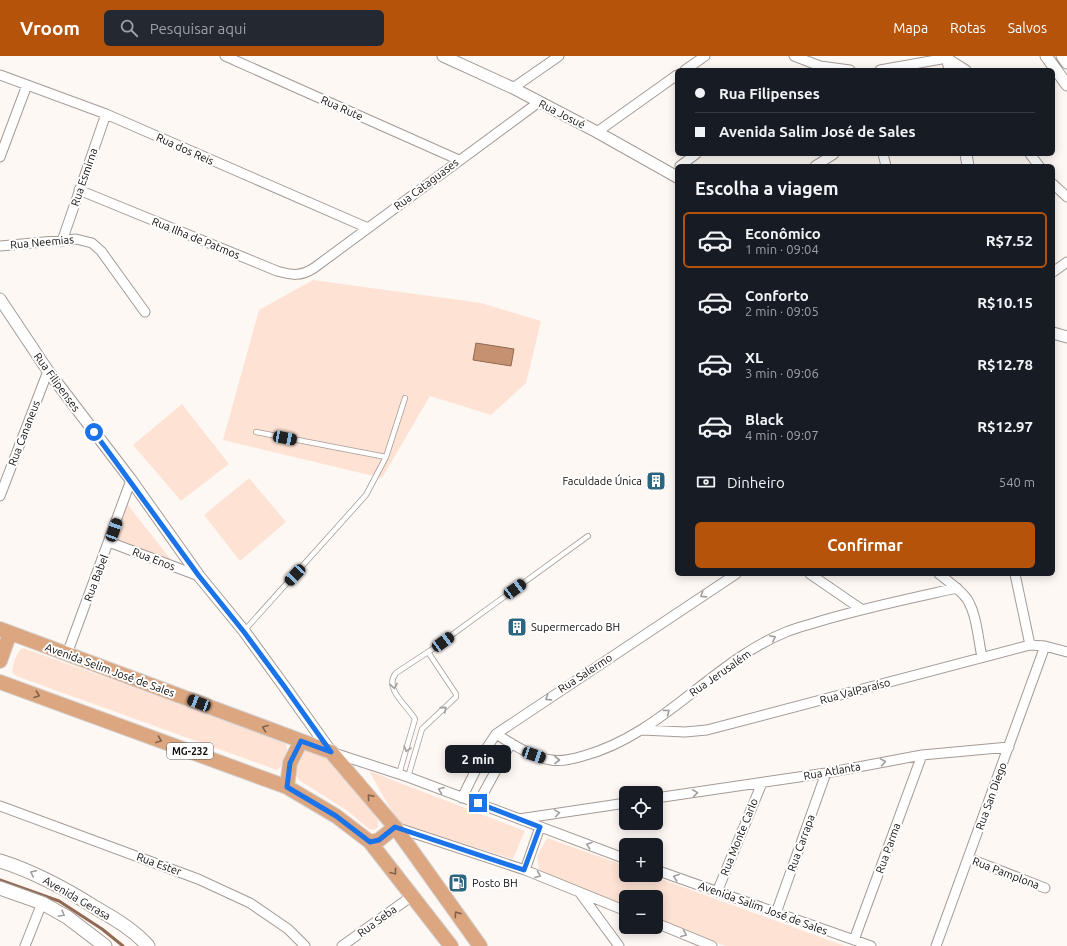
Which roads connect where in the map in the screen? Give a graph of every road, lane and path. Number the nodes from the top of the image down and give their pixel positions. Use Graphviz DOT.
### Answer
graph roads {
  1 [pos="225,56"];
  2 [pos="444,56"];
  3 [pos="559,56"];
  4 [pos="705,56"];
  5 [pos="794,56"];
  6 [pos="1046,56"];
  7 [pos="1062,56"];
  8 [pos="947,57"];
  9 [pos="1067,63"];
  10 [pos="688,68"];
  11 [pos="817,68"];
  12 [pos="890,68"];
  13 [pos="950,68"];
  14 [pos="963,68"];
  15 [pos="1055,68"];
  16 [pos="1055,68"];
  17 [pos="0,75"];
  18 [pos="675,76"];
  19 [pos="28,84"];
  20 [pos="1067,85"];
  21 [pos="512,88"];
  22 [pos="538,102"];
  23 [pos="106,114"];
  24 [pos="597,132"];
  25 [pos="693,156"];
  26 [pos="831,156"];
  27 [pos="0,158"];
  28 [pos="459,160"];
  29 [pos="683,164"];
  30 [pos="818,164"];
  31 [pos="675,172"];
  32 [pos="1055,186"];
  33 [pos="79,190"];
  34 [pos="1065,193"];
  35 [pos="368,228"];
  36 [pos="62,241"];
  37 [pos="0,246"];
  38 [pos="1067,262"];
  39 [pos="314,268"];
  40 [pos="1055,271"];
  41 [pos="0,299"];
  42 [pos="145,312"];
  43 [pos="1055,334"];
  44 [pos="1067,337"];
  45 [pos="48,371"];
  46 [pos="405,398"];
  47 [pos="256,432"];
  48 [pos="386,457"];
  49 [pos="131,480"];
  50 [pos="0,496"];
  51 [pos="588,536"];
  52 [pos="109,542"];
  53 [pos="199,576"];
  54 [pos="733,576"];
  55 [pos="813,576"];
  56 [pos="942,576"];
  57 [pos="1015,576"];
  58 [pos="957,588"];
  59 [pos="861,609"];
  60 [pos="5,631"];
  61 [pos="244,632"];
  62 [pos="1030,645"];
  63 [pos="1045,646"];
  64 [pos="428,652"];
  65 [pos="1067,652"];
  66 [pos="67,654"];
  67 [pos="982,657"];
  68 [pos="0,661"];
  69 [pos="0,682"];
  70 [pos="642,730"];
  71 [pos="496,734"];
  72 [pos="301,741"];
  73 [pos="511,743"];
  74 [pos="1009,747"];
  75 [pos="331,752"];
  76 [pos="922,756"];
  77 [pos="826,773"];
  78 [pos="404,776"];
  79 [pos="762,783"];
  80 [pos="287,787"];
  81 [pos="663,797"];
  82 [pos="462,798"];
  83 [pos="478,803"];
  84 [pos="619,804"];
  85 [pos="0,806"];
  86 [pos="518,819"];
  87 [pos="395,827"];
  88 [pos="540,827"];
  89 [pos="370,842"];
  90 [pos="619,856"];
  91 [pos="968,858"];
  92 [pos="0,861"];
  93 [pos="524,870"];
  94 [pos="663,873"];
  95 [pos="0,888"];
  96 [pos="1045,888"];
  97 [pos="579,892"];
  98 [pos="717,892"];
  99 [pos="412,896"];
  100 [pos="42,903"];
  101 [pos="619,908"];
  102 [pos="776,913"];
  103 [pos="663,926"];
  104 [pos="854,940"];
  105 [pos="143,944"];
  106 [pos="25,946"];
  107 [pos="105,946"];
  108 [pos="306,946"];
  109 [pos="342,946"];
  110 [pos="451,946"];
  111 [pos="480,946"];
  112 [pos="619,946"];
  113 [pos="712,946"];
  114 [pos="871,946"];
  115 [pos="936,946"];
  1 -- 28 [label="street, Rua Rute"];
  2 -- 21 [label="street, Rua Josué"];
  3 -- 21 [label="street"];
  4 -- 10 [label="street"];
  5 -- 11 [label="street"];
  6 -- 15 [label="street"];
  7 -- 9 [label="street"];
  8 -- 12 [label="street"];
  8 -- 13 [label="street"];
  8 -- 14 [label="street"];
  16 -- 20 [label="street"];
  17 -- 19 [label="street, Rua dos Reis"];
  18 -- 24 [label="street"];
  19 -- 23 [label="street, Rua dos Reis"];
  19 -- 27 [label="street"];
  21 -- 22 [label="street, Rua Josué"];
  22 -- 24 [label="street, Rua Josué"];
  22 -- 28 [label="street, Rua Cataguases"];
  23 -- 33 [label="street, Rua Esmirna"];
  23 -- 35 [label="street, Rua dos Reis"];
  24 -- 31 [label="street, Rua Josué"];
  25 -- 29 [label="street"];
  26 -- 30 [label="street"];
  28 -- 35 [label="street, Rua Cataguases"];
  32 -- 34 [label="street"];
  33 -- 36 [label="street, Rua Esmirna"];
  33 -- 39 [label="street, Rua Ilha de Patmos"];
  35 -- 39 [label="street, Rua Cataguases"];
  36 -- 37 [label="street, Rua Neemias"];
  36 -- 42 [label="street, Rua Neemias"];
  38 -- 40 [label="street"];
  41 -- 45 [label="street, Rua Filipenses"];
  43 -- 44 [label="street"];
  45 -- 49 [label="street, Rua Filipenses"];
  45 -- 50 [label="street, Rua Cananeus"];
  46 -- 48 [label="lane"];
  47 -- 48 [label="lane"];
  48 -- 61 [label="lane"];
  49 -- 52 [label="street, Rua Babel"];
  49 -- 53 [label="street, Rua Filipenses"];
  51 -- 64 [label="lane"];
  52 -- 53 [label="street, Rua Enos"];
  52 -- 66 [label="street, Rua Babel"];
  53 -- 61 [label="street, Rua Filipenses"];
  54 -- 71 [label="street, Rua Salermo, one-way"];
  55 -- 59 [label="street"];
  56 -- 58 [label="street"];
  57 -- 62 [label="street"];
  58 -- 59 [label="street, Rua Jerusalém"];
  58 -- 67 [label="street"];
  70 -- 59 [label="street, Rua Jerusalém, one-way"];
  60 -- 66 [label="main road, Avenida Selim José de Sales"];
  60 -- 68 [label="main road"];
  61 -- 75 [label="street, Rua Filipenses"];
  62 -- 63 [label="street, Rua ValParaíso"];
  62 -- 67 [label="street, Rua ValParaíso"];
  63 -- 65 [label="street, Rua ValParaíso"];
  63 -- 74 [label="street, Rua San Diego"];
  64 -- 78 [label="lane, one-way"];
  78 -- 64 [label="lane, one-way"];
  72 -- 66 [label="main road, Avenida Selim José de Sales, one-way"];
  67 -- 70 [label="street, Rua ValParaíso"];
  69 -- 80 [label="main road, MG-232, one-way"];
  73 -- 70 [label="street, Rua Jerusalém, one-way"];
  71 -- 73 [label="street, Rua Jerusalém"];
  71 -- 82 [label="street, Rua Salermo"];
  72 -- 75 [label="main road, Avenida Selim José de Sales"];
  72 -- 80 [label="main road"];
  73 -- 83 [label="street"];
  74 -- 76 [label="street, Rua Atlanta"];
  74 -- 91 [label="street, Rua San Diego"];
  75 -- 78 [label="street"];
  87 -- 75 [label="main road, Avenida Selim José de Sales, one-way"];
  77 -- 76 [label="street, Rua Atlanta, one-way"];
  76 -- 104 [label="street, Rua Parma"];
  77 -- 79 [label="street, Rua Atlanta"];
  77 -- 102 [label="street, Rua Carrapa"];
  82 -- 78 [label="street, one-way"];
  81 -- 79 [label="street, Rua Atlanta, one-way"];
  79 -- 98 [label="street, Rua Monte Carlo"];
  80 -- 89 [label="main road, MG-232"];
  82 -- 83 [label="street"];
  83 -- 86 [label="street"];
  86 -- 84 [label="street, one-way"];
  85 -- 108 [label="street, Rua Ester"];
  86 -- 88 [label="street"];
  87 -- 89 [label="main road"];
  87 -- 93 [label="street"];
  111 -- 87 [label="main road, Avenida Selim José de Sales, one-way"];
  90 -- 88 [label="street, one-way"];
  88 -- 93 [label="street"];
  89 -- 99 [label="main road, MG-232, one-way"];
  91 -- 96 [label="street, Rua Pamplona"];
  91 -- 115 [label="street, Rua San Diego"];
  105 -- 92 [label="main road, Avenida Gerasa, one-way"];
  93 -- 97 [label="street, one-way"];
  98 -- 94 [label="street, Avenida Salim José de Sales, one-way"];
  95 -- 100 [label="main road, Avenida Gerasa"];
  97 -- 101 [label="street"];
  97 -- 112 [label="street"];
  98 -- 102 [label="street, Avenida Salim José de Sales"];
  99 -- 109 [label="street, Rua Seba"];
  99 -- 110 [label="main road, MG-232"];
  100 -- 106 [label="street"];
  100 -- 107 [label="main road, Avenida Gerasa, one-way"];
  102 -- 104 [label="street, Avenida Salim José de Sales"];
  103 -- 113 [label="street, one-way"];
  104 -- 114 [label="street, Avenida Salim José de Sales"];
}
